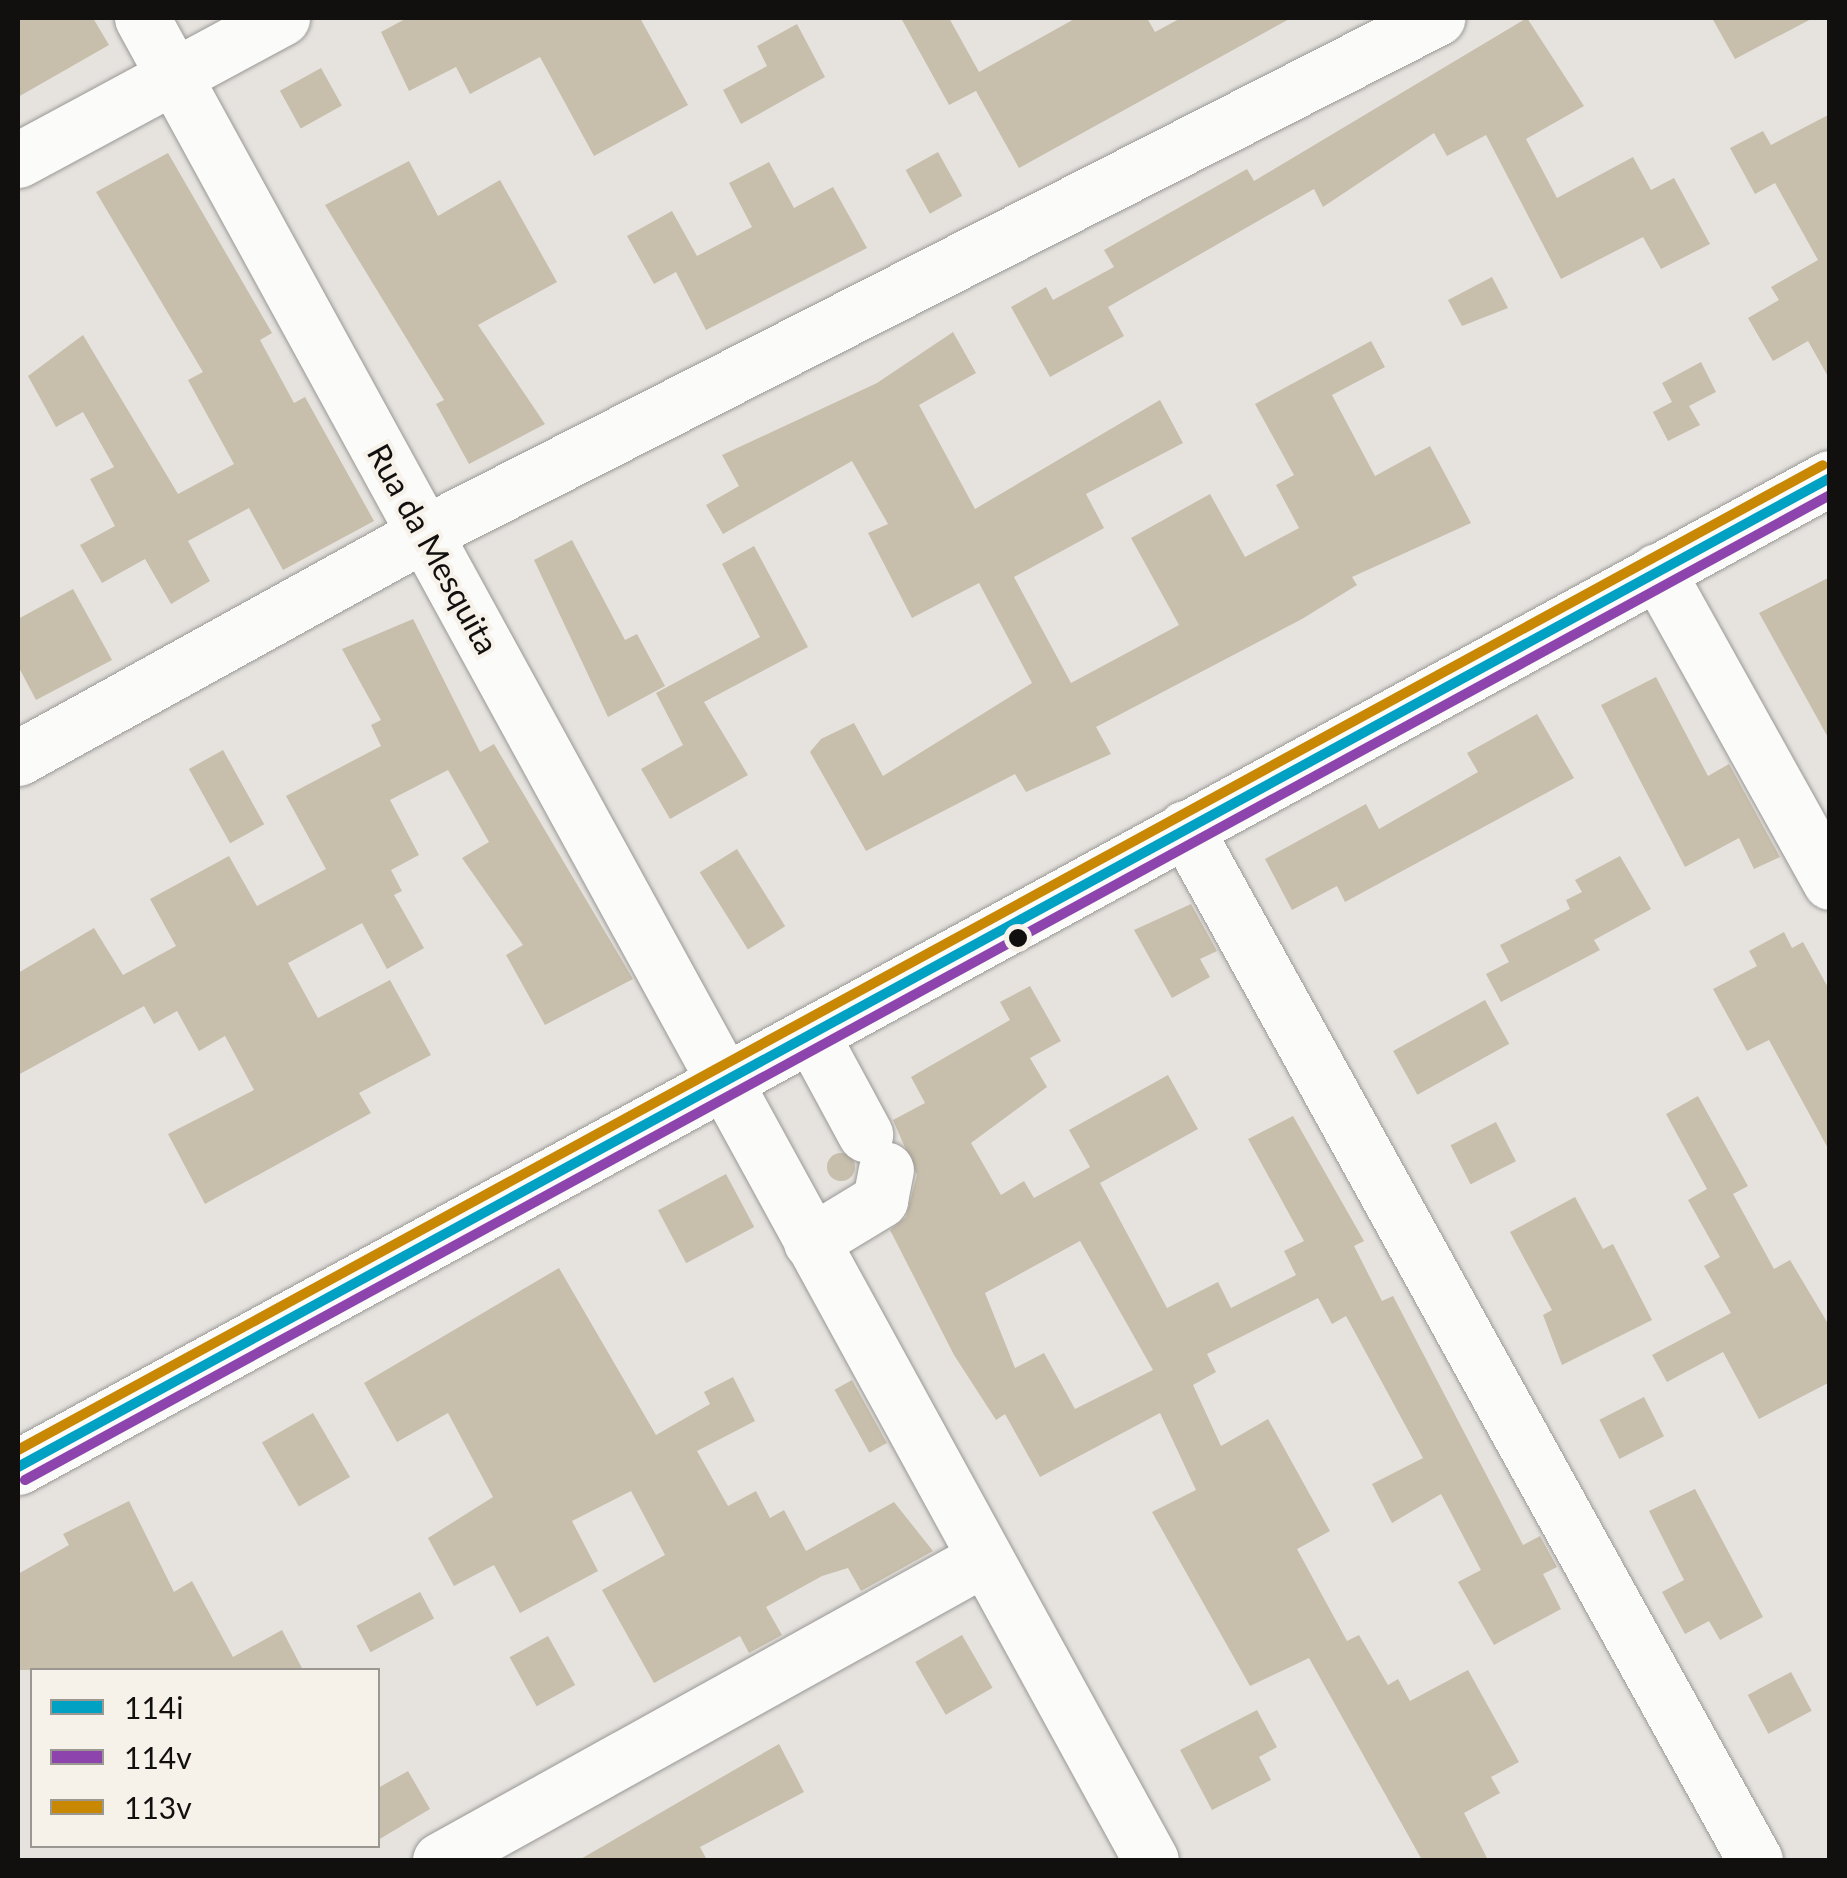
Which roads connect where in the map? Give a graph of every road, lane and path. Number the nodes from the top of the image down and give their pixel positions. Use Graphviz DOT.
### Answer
graph roads {
  1 [pos="142,18"];
  2 [pos="282,18"];
  3 [pos="1437,18"];
  4 [pos="175,78"];
  5 [pos="18,160"];
  6 [pos="1830,478"];
  7 [pos="425,534"];
  8 [pos="1658,570"];
  9 [pos="18,758"];
  10 [pos="1185,828"];
  11 [pos="1830,882"];
  12 [pos="810,1034"];
  13 [pos="724,1080"];
  14 [pos="811,1242"];
  15 [pos="18,1467"];
  16 [pos="981,1560"];
  17 [pos="440,1860"];
  18 [pos="1151,1860"];
  19 [pos="1755,1860"];
  1 -- 4 [label="street, Rua da Mesquita"];
  2 -- 4 [label="street"];
  3 -- 7 [label="street"];
  4 -- 5 [label="street"];
  4 -- 7 [label="street, Rua da Mesquita"];
  6 -- 8 [label="street"];
  7 -- 9 [label="street"];
  7 -- 13 [label="street, Rua da Mesquita"];
  8 -- 10 [label="street"];
  8 -- 11 [label="street"];
  10 -- 12 [label="street"];
  10 -- 19 [label="street"];
  12 -- 13 [label="street"];
  12 -- 14 [label="street"];
  13 -- 14 [label="street, Rua da Mesquita"];
  13 -- 15 [label="street"];
  14 -- 16 [label="street, Rua da Mesquita"];
  16 -- 17 [label="street"];
  16 -- 18 [label="street, Rua da Mesquita"];
}
